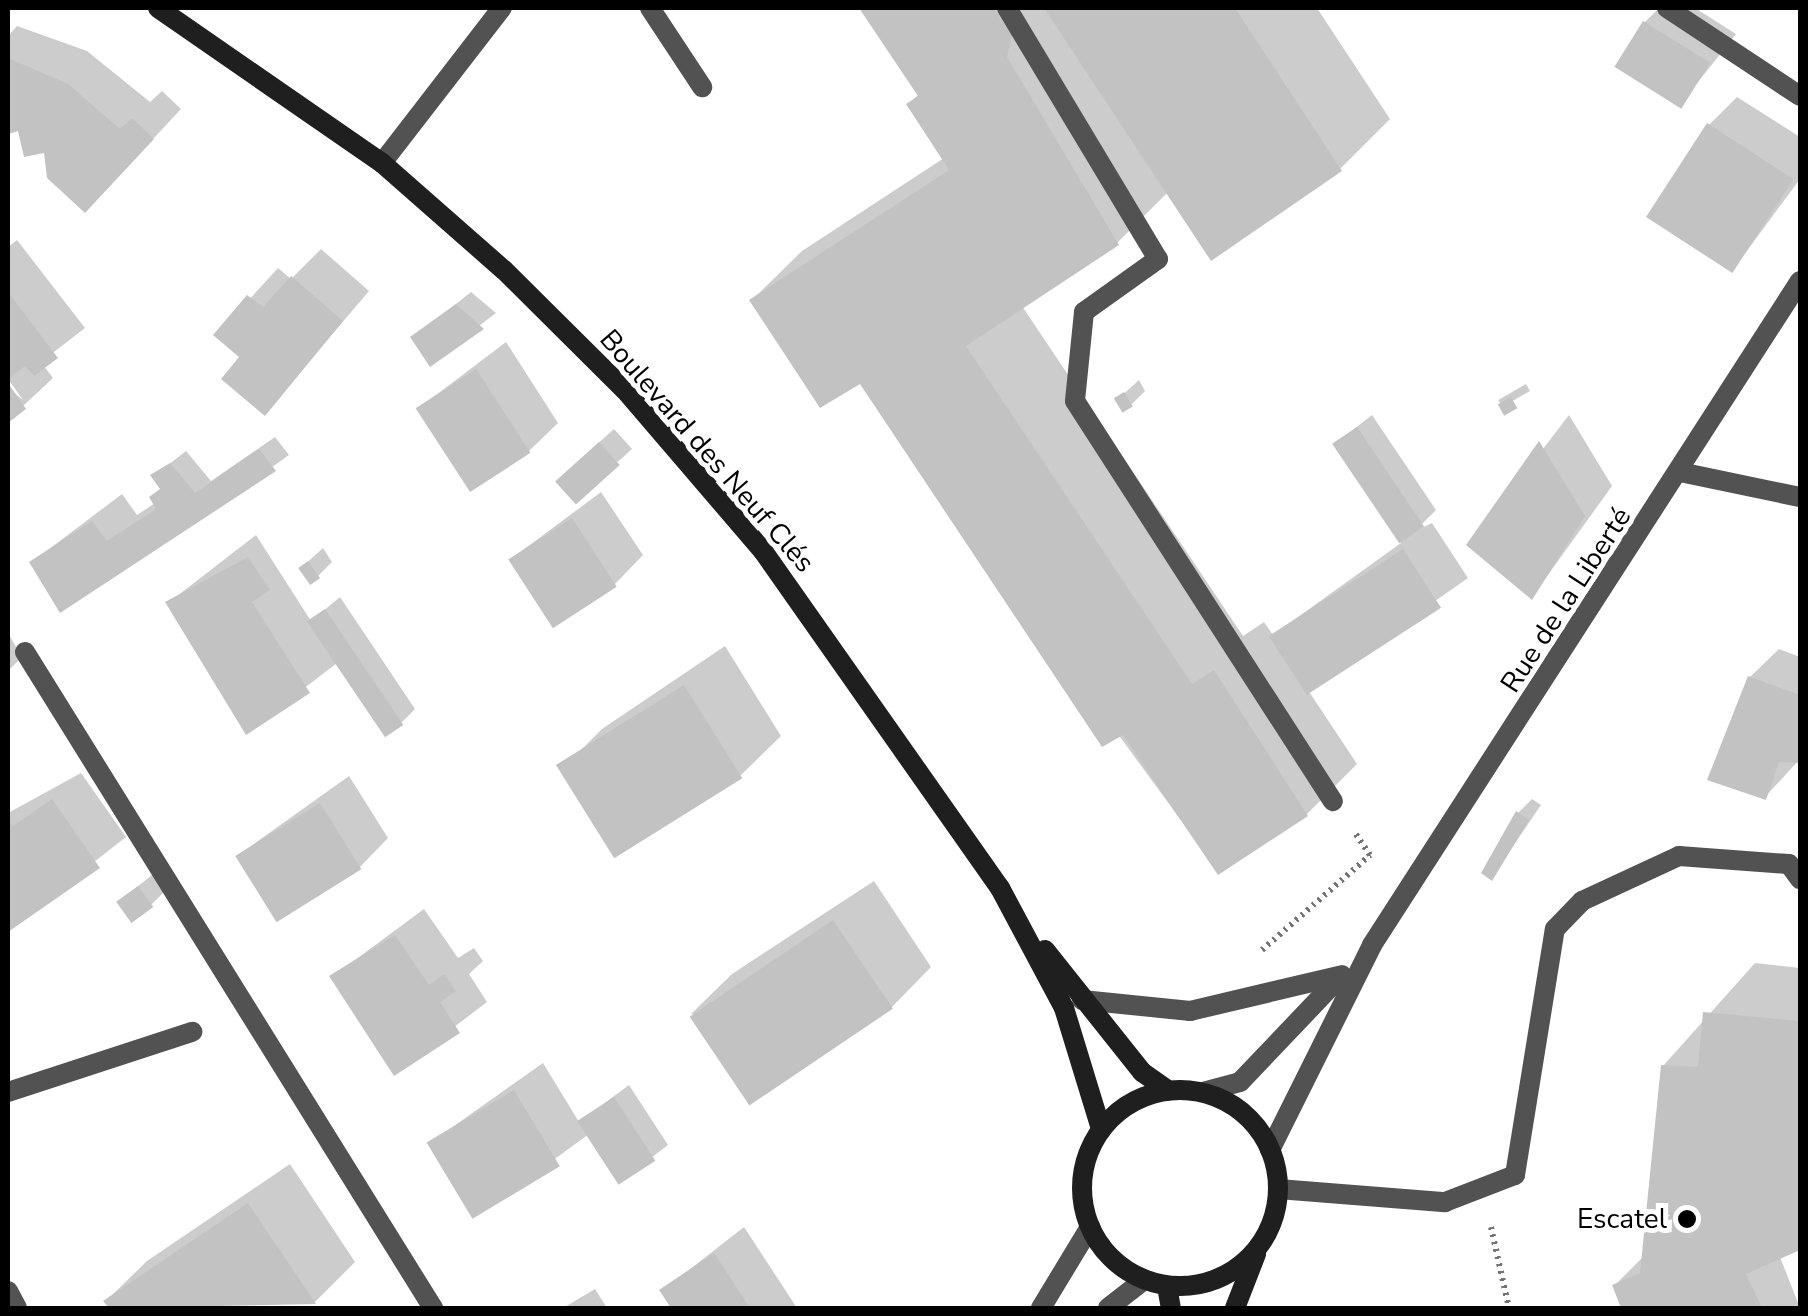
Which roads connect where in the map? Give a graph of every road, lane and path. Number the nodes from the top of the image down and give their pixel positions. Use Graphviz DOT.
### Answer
graph roads {
  1 [pos="158,8"];
  2 [pos="502,8"];
  3 [pos="650,8"];
  4 [pos="1008,8"];
  5 [pos="1667,8"];
  6 [pos="702,87"];
  7 [pos="1800,96"];
  8 [pos="382,163"];
  9 [pos="1800,281"];
  10 [pos="1680,472"];
  11 [pos="1800,496"];
  12 [pos="26,652"];
  13 [pos="1333,802"];
  14 [pos="1800,879"];
  15 [pos="1000,888"];
  16 [pos="1372,944"];
  17 [pos="1342,974"];
  18 [pos="1082,1000"];
  19 [pos="192,1032"];
  20 [pos="1168,1090"];
  21 [pos="8,1092"];
  22 [pos="1203,1092"];
  23 [pos="1101,1129"];
  24 [pos="1270,1150"];
  25 [pos="1278,1190"];
  26 [pos="1484,1193"];
  27 [pos="1090,1227"];
  28 [pos="1258,1248"];
  29 [pos="1144,1280"];
  30 [pos="1168,1286"];
  31 [pos="8,1292"];
  32 [pos="17,1308"];
  33 [pos="433,1308"];
  34 [pos="1041,1308"];
  35 [pos="1108,1308"];
  36 [pos="1172,1308"];
  37 [pos="1234,1308"];
  38 [pos="1509,1308"];
  1 -- 8 [label="main road, Boulevard des Neuf Clés"];
  2 -- 8 [label="street"];
  3 -- 6 [label="street"];
  4 -- 13 [label="street"];
  5 -- 7 [label="street"];
  8 -- 15 [label="main road, Boulevard des Neuf Clés"];
  9 -- 10 [label="street, Rue de la Liberté"];
  10 -- 11 [label="street"];
  10 -- 16 [label="street, Rue de la Liberté"];
  12 -- 33 [label="street"];
  14 -- 26 [label="street"];
  15 -- 18 [label="main road, Boulevard des Neuf Clés"];
  15 -- 23 [label="main road, Boulevard des Neuf Clés"];
  16 -- 17 [label="street, Rue de la Liberté"];
  16 -- 24 [label="street, Rue de la Liberté"];
  17 -- 18 [label="street"];
  17 -- 22 [label="street, Rue de la Liberté"];
  18 -- 20 [label="main road, Boulevard des Neuf Clés"];
  19 -- 21 [label="street"];
  20 -- 22 [label="main road"];
  20 -- 23 [label="main road"];
  22 -- 24 [label="main road"];
  23 -- 27 [label="main road"];
  24 -- 25 [label="main road"];
  25 -- 26 [label="street"];
  25 -- 28 [label="main road"];
  26 -- 38 [label="path"];
  27 -- 29 [label="main road"];
  27 -- 34 [label="street"];
  28 -- 30 [label="main road"];
  28 -- 37 [label="main road"];
  29 -- 30 [label="main road"];
  29 -- 35 [label="street"];
  30 -- 36 [label="main road"];
  31 -- 32 [label="street"];
}
